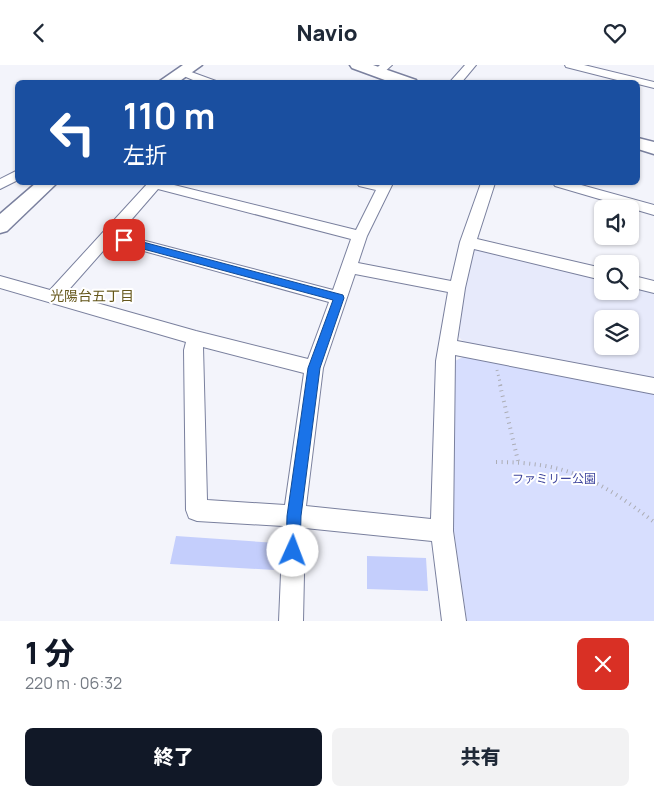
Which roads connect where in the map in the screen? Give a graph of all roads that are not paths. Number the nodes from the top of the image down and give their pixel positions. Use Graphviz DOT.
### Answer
graph roads {
  1 [pos="358,65"];
  2 [pos="471,65"];
  3 [pos="570,65"];
  4 [pos="189,68"];
  5 [pos="383,69"];
  6 [pos="170,80"];
  7 [pos="207,80"];
  8 [pos="404,80"];
  9 [pos="457,80"];
  10 [pos="633,80"];
  11 [pos="640,82"];
  12 [pos="654,85"];
  13 [pos="640,144"];
  14 [pos="654,148"];
  15 [pos="15,176"];
  16 [pos="0,185"];
  17 [pos="45,185"];
  18 [pos="153,185"];
  19 [pos="163,185"];
  20 [pos="385,185"];
  21 [pos="487,185"];
  22 [pos="567,185"];
  23 [pos="654,209"];
  24 [pos="0,226"];
  25 [pos="107,235"];
  26 [pos="360,236"];
  27 [pos="468,242"];
  28 [pos="350,267"];
  29 [pos="594,273"];
  30 [pos="0,282"];
  31 [pos="639,283"];
  32 [pos="654,287"];
  33 [pos="457,288"];
  34 [pos="52,298"];
  35 [pos="339,298"];
  36 [pos="196,337"];
  37 [pos="448,346"];
  38 [pos="314,368"];
  39 [pos="654,386"];
  40 [pos="294,516"];
  41 [pos="442,531"];
  42 [pos="291,621"];
  43 [pos="454,621"];
  1 -- 5 [label="street"];
  2 -- 9 [label="street"];
  3 -- 10 [label="street"];
  4 -- 6 [label="street"];
  4 -- 7 [label="street"];
  5 -- 8 [label="street"];
  11 -- 12 [label="street"];
  13 -- 14 [label="street"];
  15 -- 16 [label="street"];
  17 -- 24 [label="street"];
  18 -- 25 [label="street"];
  19 -- 26 [label="street"];
  20 -- 26 [label="street"];
  21 -- 27 [label="street"];
  22 -- 23 [label="street"];
  25 -- 34 [label="street"];
  25 -- 35 [label="street"];
  26 -- 28 [label="street"];
  27 -- 29 [label="street"];
  27 -- 33 [label="street"];
  28 -- 33 [label="street"];
  28 -- 35 [label="street"];
  30 -- 34 [label="street"];
  31 -- 32 [label="street"];
  33 -- 37 [label="street"];
  34 -- 36 [label="street"];
  35 -- 38 [label="street"];
  36 -- 38 [label="street"];
  36 -- 40 [label="street"];
  37 -- 39 [label="street"];
  37 -- 41 [label="street"];
  38 -- 40 [label="street"];
  40 -- 41 [label="street"];
  40 -- 42 [label="street"];
  41 -- 43 [label="street"];
}
